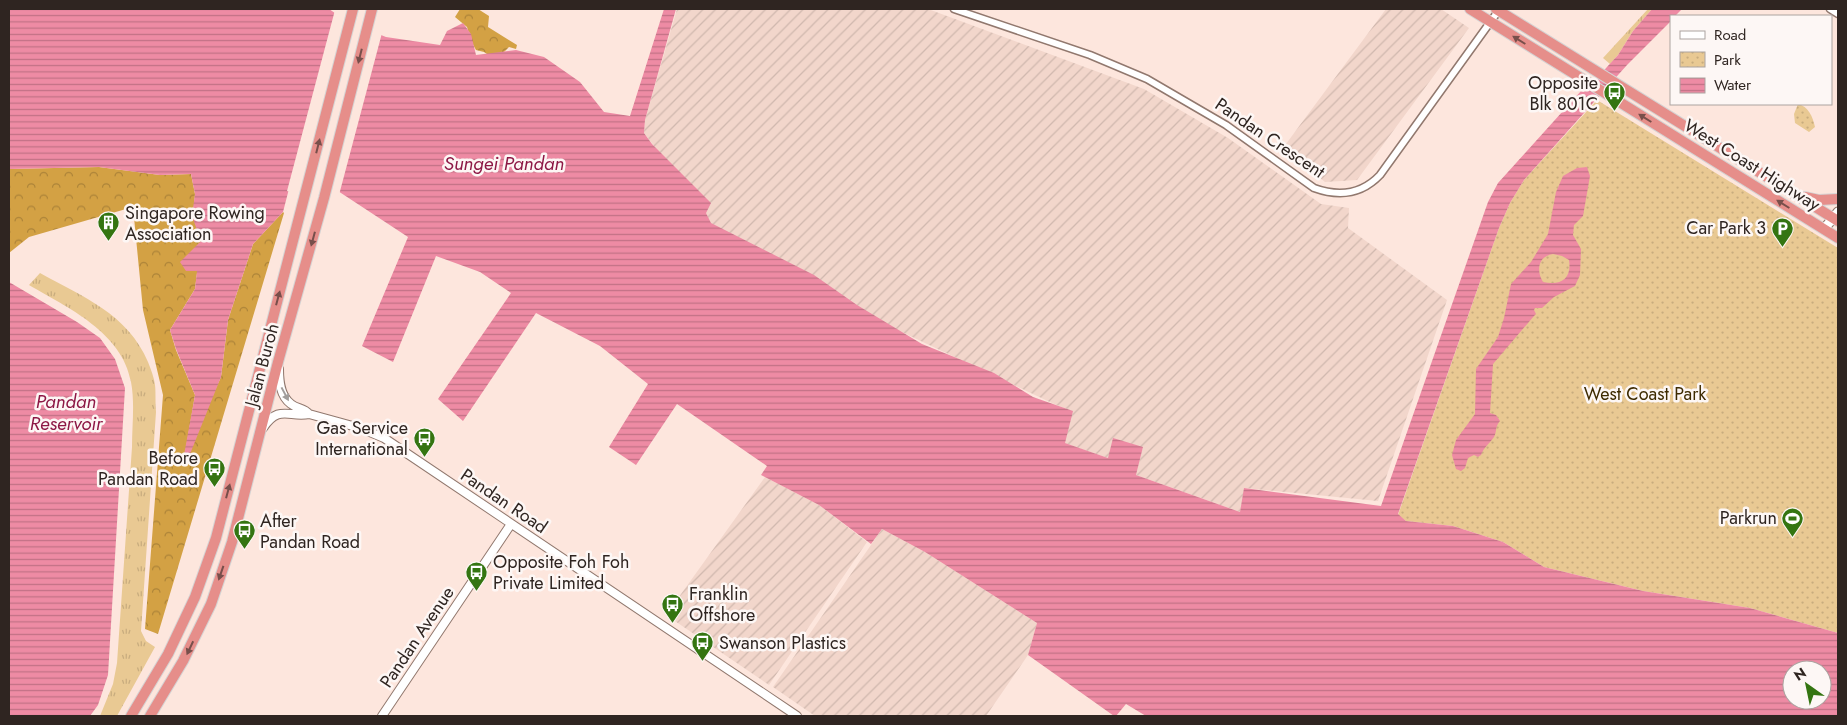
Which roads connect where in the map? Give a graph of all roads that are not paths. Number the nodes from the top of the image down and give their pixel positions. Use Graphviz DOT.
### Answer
graph roads {
  1 [pos="353,9"];
  2 [pos="372,9"];
  3 [pos="954,9"];
  4 [pos="1470,9"];
  5 [pos="1830,9"];
  6 [pos="1498,10"];
  7 [pos="1838,14"];
  8 [pos="1490,22"];
  9 [pos="1796,196"];
  10 [pos="1838,199"];
  11 [pos="1837,219"];
  12 [pos="1831,233"];
  13 [pos="278,362"];
  14 [pos="309,414"];
  15 [pos="261,432"];
  16 [pos="511,524"];
  17 [pos="131,716"];
  18 [pos="150,716"];
  19 [pos="382,716"];
  20 [pos="797,716"];
  17 -- 1 [label="highway, Jalan Buroh, one-way"];
  2 -- 13 [label="highway, Jalan Buroh, one-way"];
  3 -- 8 [label="street, Pandan Crescent"];
  4 -- 8 [label="highway, West Coast Highway"];
  5 -- 7 [label="street"];
  6 -- 8 [label="street, Pandan Crescent"];
  6 -- 9 [label="highway, West Coast Highway"];
  12 -- 8 [label="highway, West Coast Highway, one-way"];
  9 -- 10 [label="highway"];
  9 -- 11 [label="highway, West Coast Highway"];
  11 -- 12 [label="main road"];
  13 -- 14 [label="street, Pandan Road, one-way"];
  13 -- 15 [label="highway, Jalan Buroh"];
  14 -- 15 [label="street, Pandan Road"];
  14 -- 16 [label="street, Pandan Road"];
  15 -- 18 [label="highway, Jalan Buroh, one-way"];
  16 -- 19 [label="street, Pandan Avenue"];
  16 -- 20 [label="street, Pandan Road"];
}
